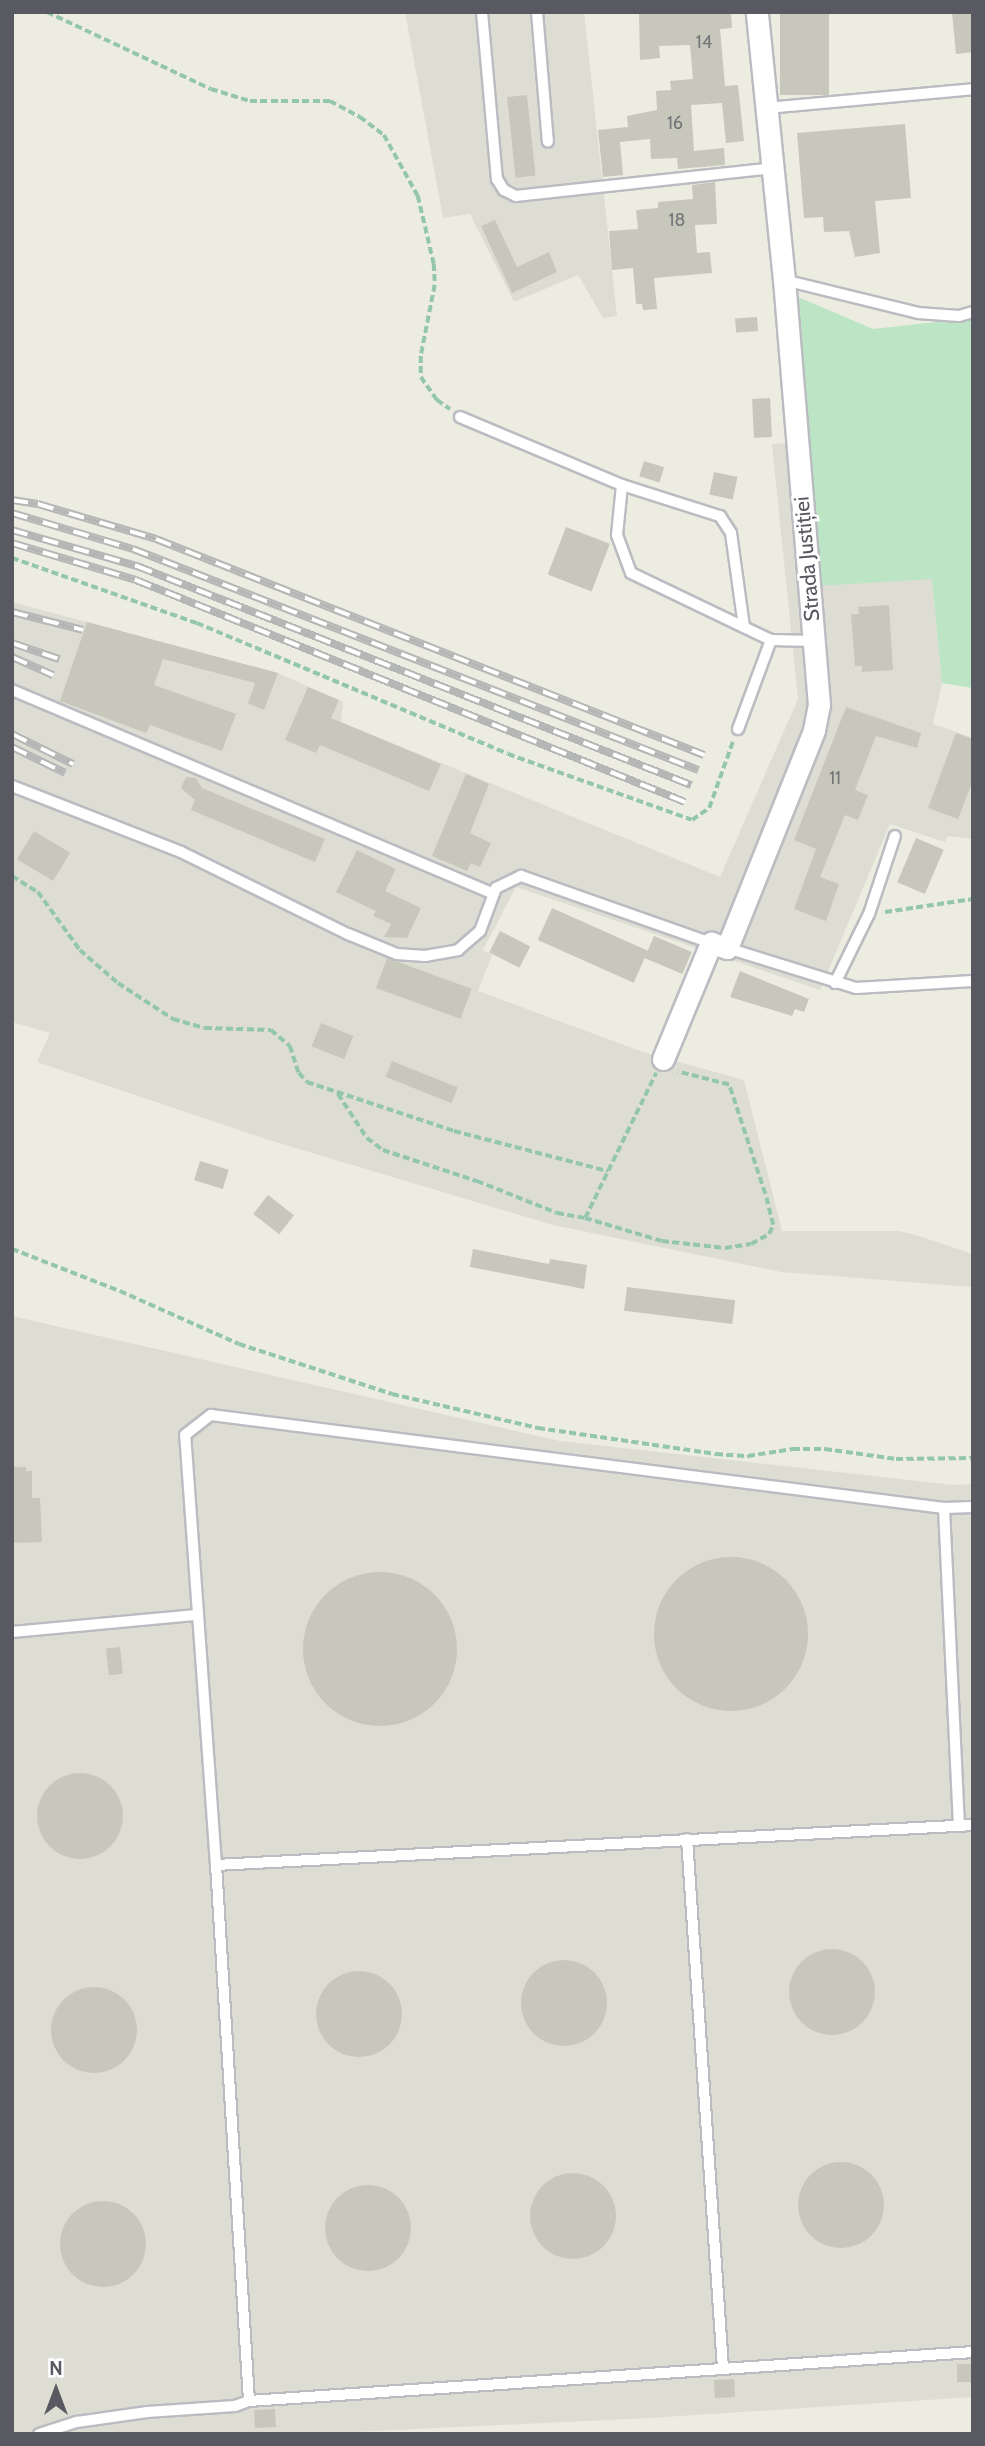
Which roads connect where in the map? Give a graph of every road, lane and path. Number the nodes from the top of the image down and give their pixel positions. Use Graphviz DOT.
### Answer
graph roads {
  1 [pos="47,12"];
  2 [pos="482,12"];
  3 [pos="537,12"];
  4 [pos="757,12"];
  5 [pos="973,89"];
  6 [pos="766,108"];
  7 [pos="548,142"];
  8 [pos="772,168"];
  9 [pos="784,280"];
  10 [pos="973,312"];
  11 [pos="460,417"];
  12 [pos="622,485"];
  13 [pos="12,558"];
  14 [pos="744,627"];
  15 [pos="771,640"];
  16 [pos="814,641"];
  17 [pos="12,690"];
  18 [pos="738,729"];
  19 [pos="12,786"];
  20 [pos="895,836"];
  21 [pos="12,876"];
  22 [pos="494,894"];
  23 [pos="973,899"];
  24 [pos="869,914"];
  25 [pos="719,945"];
  26 [pos="973,981"];
  27 [pos="835,984"];
  28 [pos="661,1063"];
  29 [pos="337,1092"];
  30 [pos="608,1171"];
  31 [pos="585,1218"];
  32 [pos="12,1249"];
  33 [pos="973,1458"];
  34 [pos="973,1507"];
  35 [pos="944,1508"];
  36 [pos="197,1615"];
  37 [pos="12,1632"];
  38 [pos="959,1825"];
  39 [pos="973,1825"];
  40 [pos="687,1839"];
  41 [pos="216,1866"];
  42 [pos="973,2352"];
  43 [pos="723,2368"];
  44 [pos="249,2401"];
  45 [pos="39,2434"];
  1 -- 11 [label="path"];
  2 -- 8 [label="lane"];
  3 -- 7 [label="lane"];
  4 -- 6 [label="street, Strada Justiției"];
  5 -- 6 [label="lane"];
  6 -- 8 [label="street, Strada Justiției"];
  8 -- 9 [label="street, Strada Justiției"];
  9 -- 10 [label="lane"];
  9 -- 16 [label="street, Strada Justiției"];
  11 -- 12 [label="lane"];
  12 -- 14 [label="lane"];
  12 -- 14 [label="lane"];
  13 -- 18 [label="path"];
  14 -- 15 [label="lane"];
  15 -- 16 [label="lane"];
  15 -- 18 [label="lane"];
  16 -- 25 [label="street, Strada Justiției"];
  17 -- 22 [label="lane"];
  19 -- 22 [label="lane"];
  20 -- 24 [label="lane"];
  21 -- 29 [label="path"];
  22 -- 25 [label="lane"];
  23 -- 24 [label="path"];
  24 -- 27 [label="lane"];
  25 -- 27 [label="lane"];
  25 -- 28 [label="street, Strada Justiției"];
  26 -- 27 [label="lane"];
  28 -- 30 [label="path"];
  28 -- 31 [label="path"];
  29 -- 30 [label="path"];
  29 -- 31 [label="path"];
  30 -- 31 [label="path"];
  32 -- 33 [label="path"];
  34 -- 35 [label="lane"];
  35 -- 36 [label="lane"];
  35 -- 38 [label="lane"];
  36 -- 37 [label="lane"];
  36 -- 41 [label="lane"];
  38 -- 39 [label="lane"];
  38 -- 40 [label="lane"];
  40 -- 41 [label="lane"];
  40 -- 43 [label="lane"];
  41 -- 44 [label="lane"];
  42 -- 43 [label="lane"];
  43 -- 44 [label="lane"];
  44 -- 45 [label="lane"];
}
